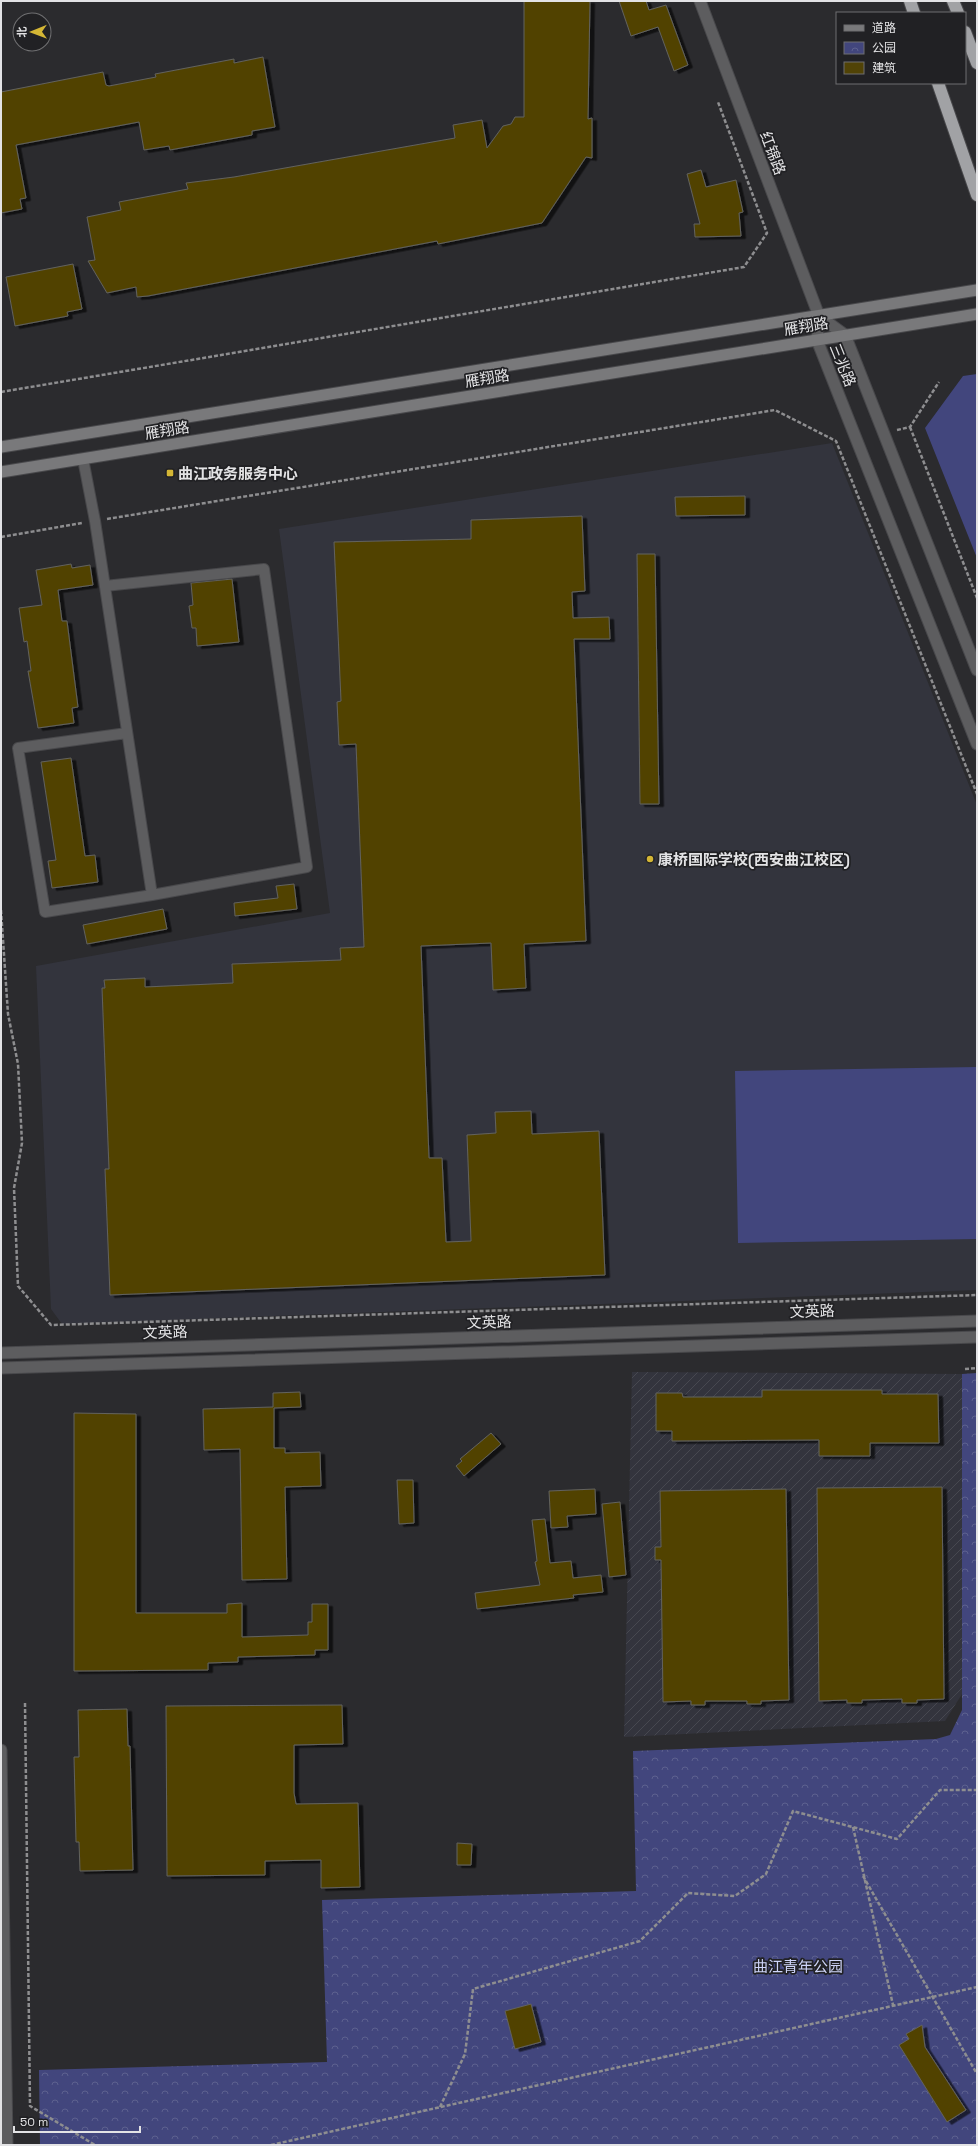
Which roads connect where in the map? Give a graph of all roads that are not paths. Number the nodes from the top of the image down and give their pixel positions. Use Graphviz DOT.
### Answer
graph roads {
  1 [pos="700,1"];
  2 [pos="910,1"];
  3 [pos="953,1"];
  4 [pos="914,12"];
  5 [pos="958,12"];
  6 [pos="966,35"];
  7 [pos="977,63"];
  8 [pos="938,84"];
  9 [pos="977,195"];
  10 [pos="977,290"];
  11 [pos="977,314"];
  12 [pos="819,316"];
  13 [pos="845,335"];
  14 [pos="817,340"];
  15 [pos="1,447"];
  16 [pos="83,459"];
  17 [pos="1,472"];
  18 [pos="105,586"];
  19 [pos="977,670"];
  20 [pos="128,734"];
  21 [pos="977,744"];
  22 [pos="152,895"];
  23 [pos="977,1321"];
  24 [pos="977,1338"];
  25 [pos="1,1353"];
  26 [pos="1,1368"];
  27 [pos="1,1750"];
  28 [pos="7,2145"];
  1 -- 12 [label="street, 红锦路"];
  2 -- 4 [label="highway"];
  3 -- 5 [label="highway"];
  6 -- 7 [label="highway"];
  8 -- 9 [label="highway"];
  10 -- 12 [label="main road, 雁翔路"];
  11 -- 13 [label="main road, 雁翔路"];
  12 -- 13 [label="street, 三兆路"];
  12 -- 14 [label="street, 三兆路"];
  12 -- 15 [label="main road, 雁翔路"];
  13 -- 14 [label="main road, 雁翔路"];
  13 -- 19 [label="street, 三兆路"];
  14 -- 16 [label="main road, 雁翔路"];
  14 -- 21 [label="street, 三兆路"];
  16 -- 17 [label="main road, 雁翔路"];
  16 -- 18 [label="lane"];
  18 -- 20 [label="lane"];
  18 -- 22 [label="lane"];
  20 -- 22 [label="lane"];
  20 -- 22 [label="lane"];
  23 -- 25 [label="street, 文英路"];
  24 -- 26 [label="street, 文英路"];
  27 -- 28 [label="street"];
}
